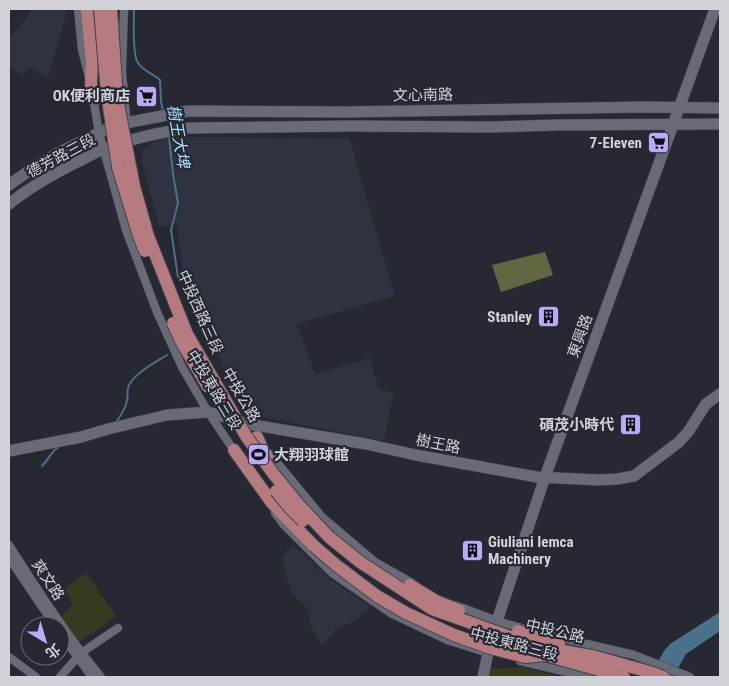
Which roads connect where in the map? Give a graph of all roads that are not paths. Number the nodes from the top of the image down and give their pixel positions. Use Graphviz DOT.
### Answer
graph roads {
  1 [pos="78,9"];
  2 [pos="87,9"];
  3 [pos="100,9"];
  4 [pos="111,9"];
  5 [pos="116,9"];
  6 [pos="124,9"];
  7 [pos="715,9"];
  8 [pos="122,72"];
  9 [pos="91,85"];
  10 [pos="679,108"];
  11 [pos="720,108"];
  12 [pos="126,122"];
  13 [pos="673,124"];
  14 [pos="720,124"];
  15 [pos="99,132"];
  16 [pos="130,140"];
  17 [pos="103,149"];
  18 [pos="9,185"];
  19 [pos="9,204"];
  20 [pos="194,337"];
  21 [pos="173,346"];
  22 [pos="720,394"];
  23 [pos="208,412"];
  24 [pos="248,424"];
  25 [pos="257,437"];
  26 [pos="234,450"];
  27 [pos="9,452"];
  28 [pos="545,477"];
  29 [pos="9,545"];
  30 [pos="9,558"];
  31 [pos="48,616"];
  32 [pos="497,621"];
  33 [pos="118,628"];
  34 [pos="70,645"];
  35 [pos="488,653"];
  36 [pos="546,654"];
  37 [pos="78,655"];
  38 [pos="9,657"];
  39 [pos="596,657"];
  40 [pos="36,677"];
  41 [pos="60,677"];
  42 [pos="92,677"];
  43 [pos="101,677"];
  44 [pos="483,677"];
  45 [pos="589,677"];
  46 [pos="624,677"];
  47 [pos="663,677"];
  48 [pos="690,677"];
  1 -- 9 [label="street, 中投東路三段"];
  2 -- 9 [label="main road"];
  3 -- 36 [label="main road, 中投公路, bridge"];
  4 -- 39 [label="main road, 中投公路, bridge"];
  5 -- 8 [label="main road"];
  6 -- 8 [label="street, 中投西路三段"];
  7 -- 10 [label="street, 東興路"];
  8 -- 12 [label="street, 中投西路三段"];
  9 -- 15 [label="street, 中投東路三段"];
  10 -- 11 [label="street, 文心南路"];
  10 -- 12 [label="street, 文心南路"];
  10 -- 13 [label="street, 東興路"];
  12 -- 15 [label="street, 德芳路三段"];
  12 -- 16 [label="street, 中投西路三段"];
  13 -- 14 [label="street, 文心南路"];
  13 -- 16 [label="street, 文心南路"];
  13 -- 28 [label="street, 東興路"];
  15 -- 17 [label="street, 中投東路三段"];
  15 -- 18 [label="street, 德芳路三段"];
  16 -- 17 [label="street, 德芳路三段"];
  16 -- 20 [label="street, 中投西路三段"];
  17 -- 19 [label="street, 德芳路三段"];
  17 -- 21 [label="street, 中投東路三段"];
  20 -- 21 [label="street"];
  20 -- 24 [label="street, 中投西路三段"];
  21 -- 23 [label="street, 中投東路三段"];
  22 -- 28 [label="street, 樹王路"];
  23 -- 24 [label="street, 樹王路"];
  23 -- 26 [label="street, 中投東路三段"];
  23 -- 27 [label="street, 樹王路"];
  24 -- 25 [label="street, 中投西路三段"];
  24 -- 28 [label="street, 樹王路"];
  25 -- 32 [label="street, 中投西路三段"];
  25 -- 39 [label="main road, bridge"];
  26 -- 35 [label="street, 中投東路三段"];
  26 -- 36 [label="main road, bridge"];
  28 -- 32 [label="street, 東興路"];
  29 -- 37 [label="street, 爽文路"];
  30 -- 31 [label="street, 爽文路"];
  32 -- 35 [label="street, 東興路"];
  32 -- 48 [label="street, 中投西路三段"];
  33 -- 37 [label="street"];
  34 -- 37 [label="street, 爽文路"];
  35 -- 44 [label="street, 東興路"];
  35 -- 45 [label="street, 中投東路三段"];
  36 -- 46 [label="main road, 中投公路, bridge"];
  37 -- 41 [label="street"];
  37 -- 42 [label="street, 爽文路"];
  37 -- 43 [label="street, 爽文路"];
  38 -- 40 [label="street"];
  39 -- 47 [label="main road, 中投公路, bridge"];
}
